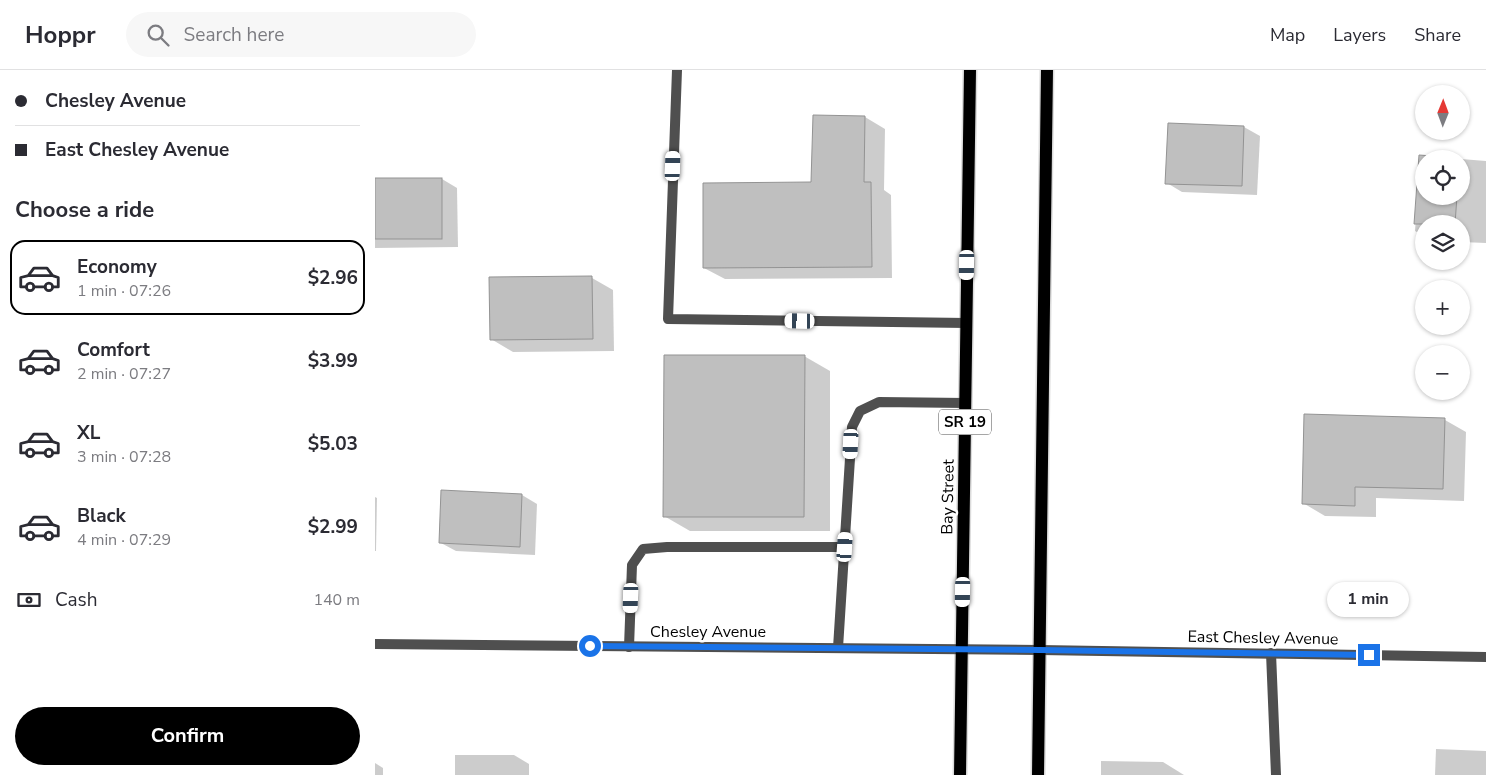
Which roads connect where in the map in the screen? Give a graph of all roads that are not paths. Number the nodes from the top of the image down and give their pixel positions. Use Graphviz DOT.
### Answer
graph roads {
  1 [pos="677,70"];
  2 [pos="970,70"];
  3 [pos="1047,70"];
  4 [pos="967,323"];
  5 [pos="966,402"];
  6 [pos="845,547"];
  7 [pos="375,644"];
  8 [pos="629,647"];
  9 [pos="838,648"];
  10 [pos="962,649"];
  11 [pos="1040,650"];
  12 [pos="1271,654"];
  13 [pos="1486,657"];
  14 [pos="960,775"];
  15 [pos="1038,775"];
  16 [pos="1276,775"];
  1 -- 4 [label="street"];
  2 -- 4 [label="main road, Bay Street / SR 19"];
  3 -- 11 [label="main road"];
  4 -- 5 [label="main road, Bay Street / SR 19"];
  5 -- 6 [label="street"];
  5 -- 10 [label="main road, Bay Street / SR 19"];
  6 -- 8 [label="street"];
  6 -- 9 [label="street"];
  7 -- 8 [label="street, Chesley Avenue"];
  8 -- 9 [label="street, Chesley Avenue"];
  9 -- 10 [label="street, Chesley Avenue"];
  10 -- 11 [label="street, Chesley Avenue"];
  10 -- 14 [label="main road, Bay Street / SR 19"];
  11 -- 12 [label="street, East Chesley Avenue"];
  11 -- 15 [label="main road"];
  12 -- 13 [label="street, East Chesley Avenue"];
  12 -- 16 [label="street"];
}
